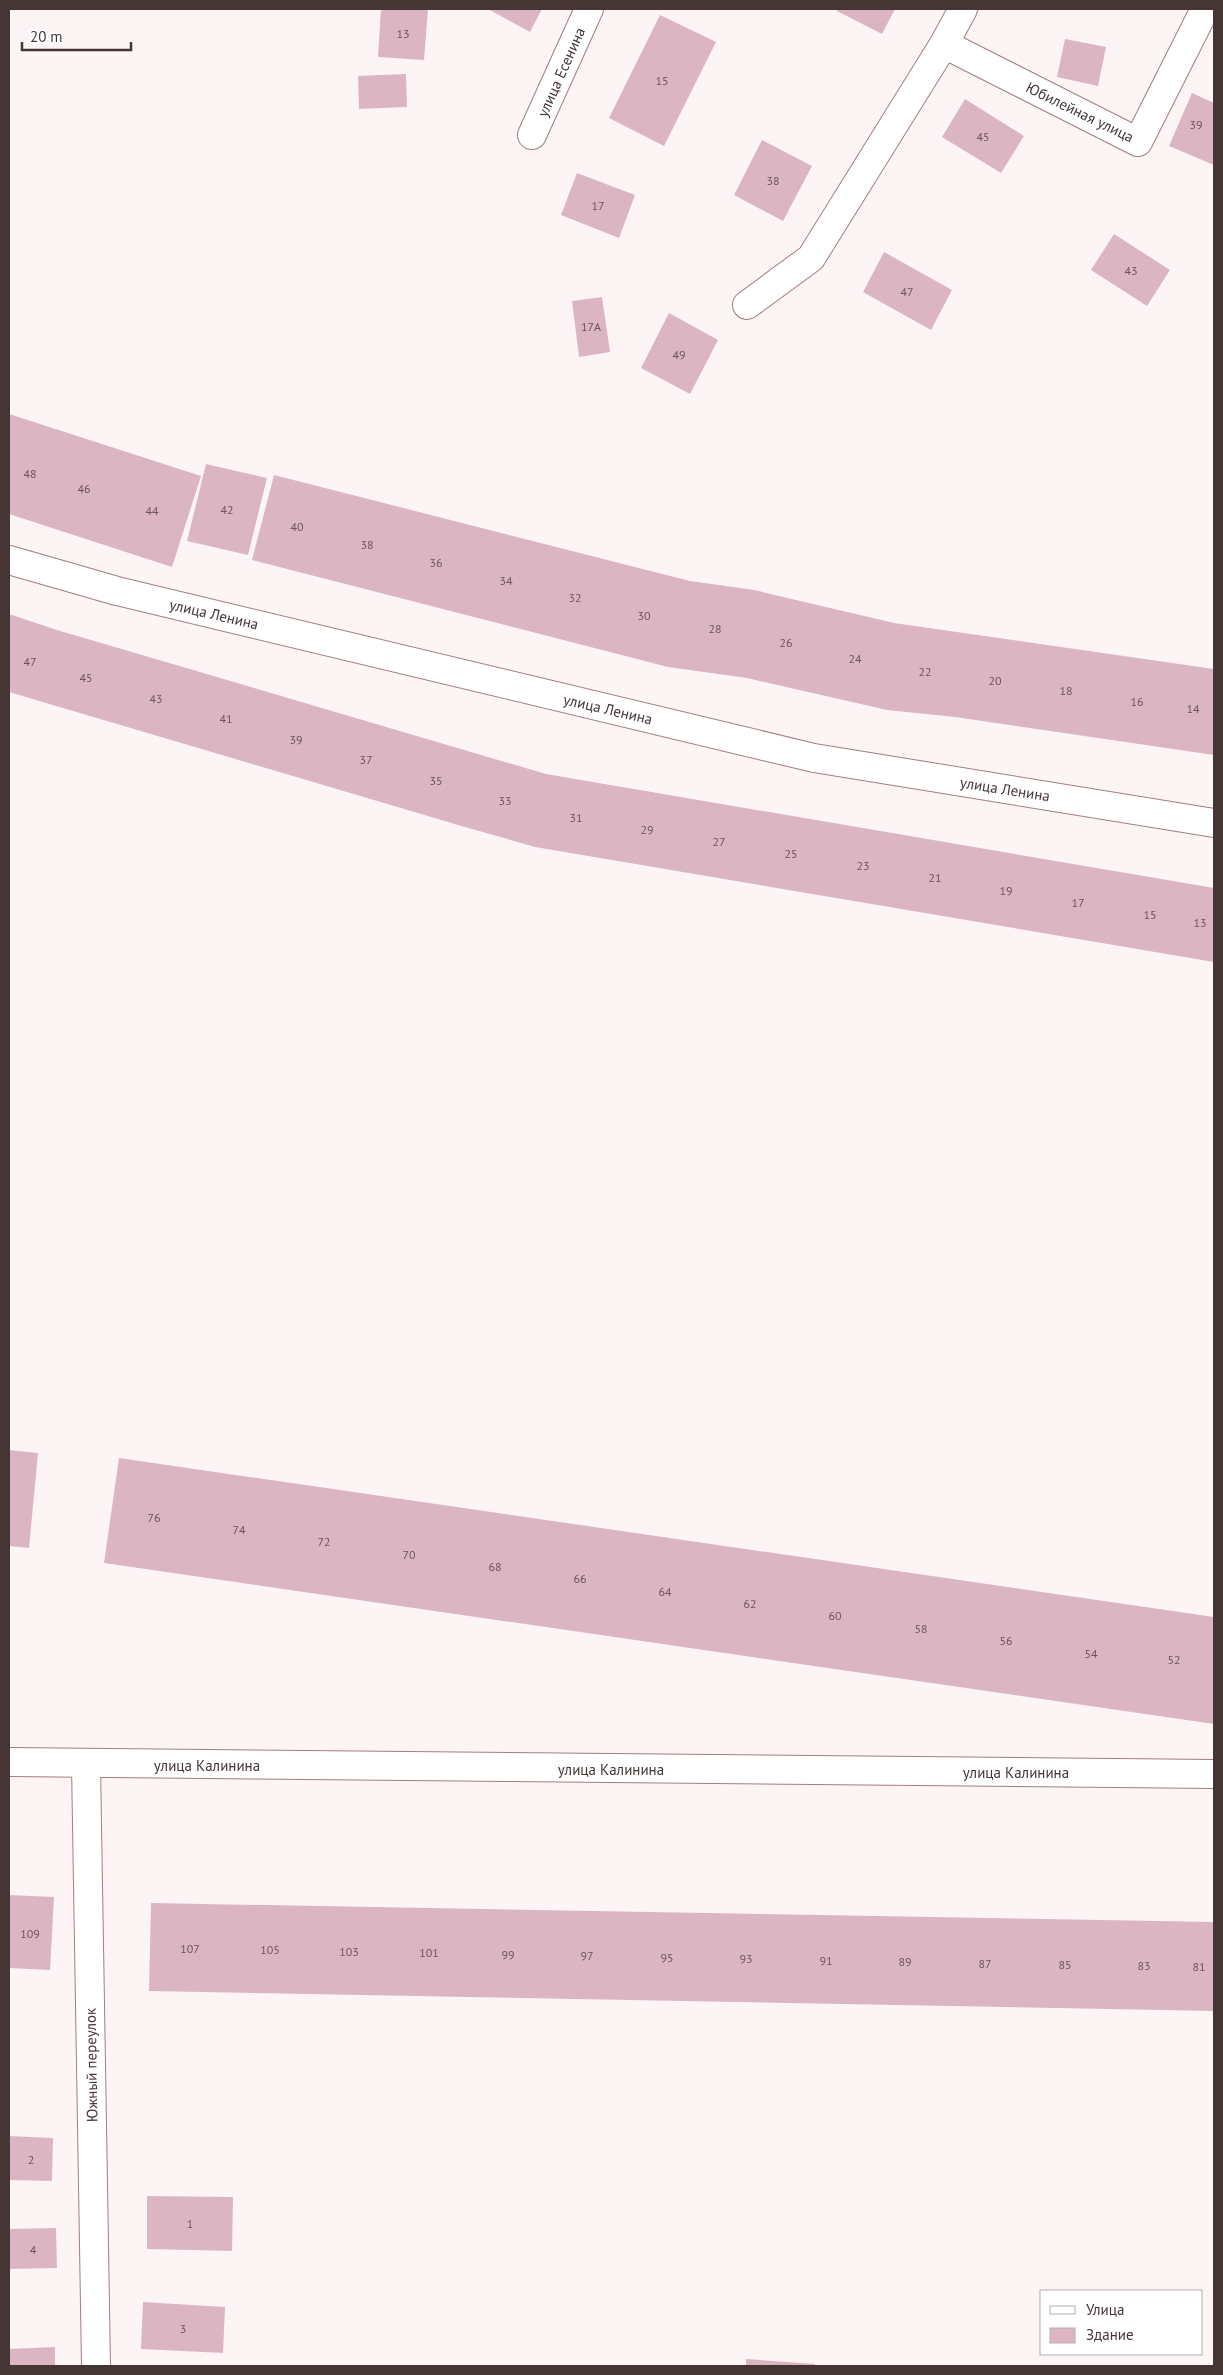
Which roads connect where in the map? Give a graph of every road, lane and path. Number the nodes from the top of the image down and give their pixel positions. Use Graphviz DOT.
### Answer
graph roads {
  1 [pos="589,9"];
  2 [pos="963,9"];
  3 [pos="1205,9"];
  4 [pos="944,44"];
  5 [pos="532,135"];
  6 [pos="747,306"];
  7 [pos="9,560"];
  8 [pos="1214,823"];
  9 [pos="9,1762"];
  10 [pos="86,1764"];
  11 [pos="1214,1774"];
  12 [pos="96,2366"];
  1 -- 5 [label="street, улица Есенина"];
  2 -- 4 [label="street"];
  3 -- 4 [label="street, Юбилейная улица"];
  4 -- 6 [label="street"];
  7 -- 8 [label="street, улица Ленина"];
  9 -- 10 [label="street, улица Калинина"];
  10 -- 11 [label="street, улица Калинина"];
  10 -- 12 [label="street, Южный переулок"];
}
